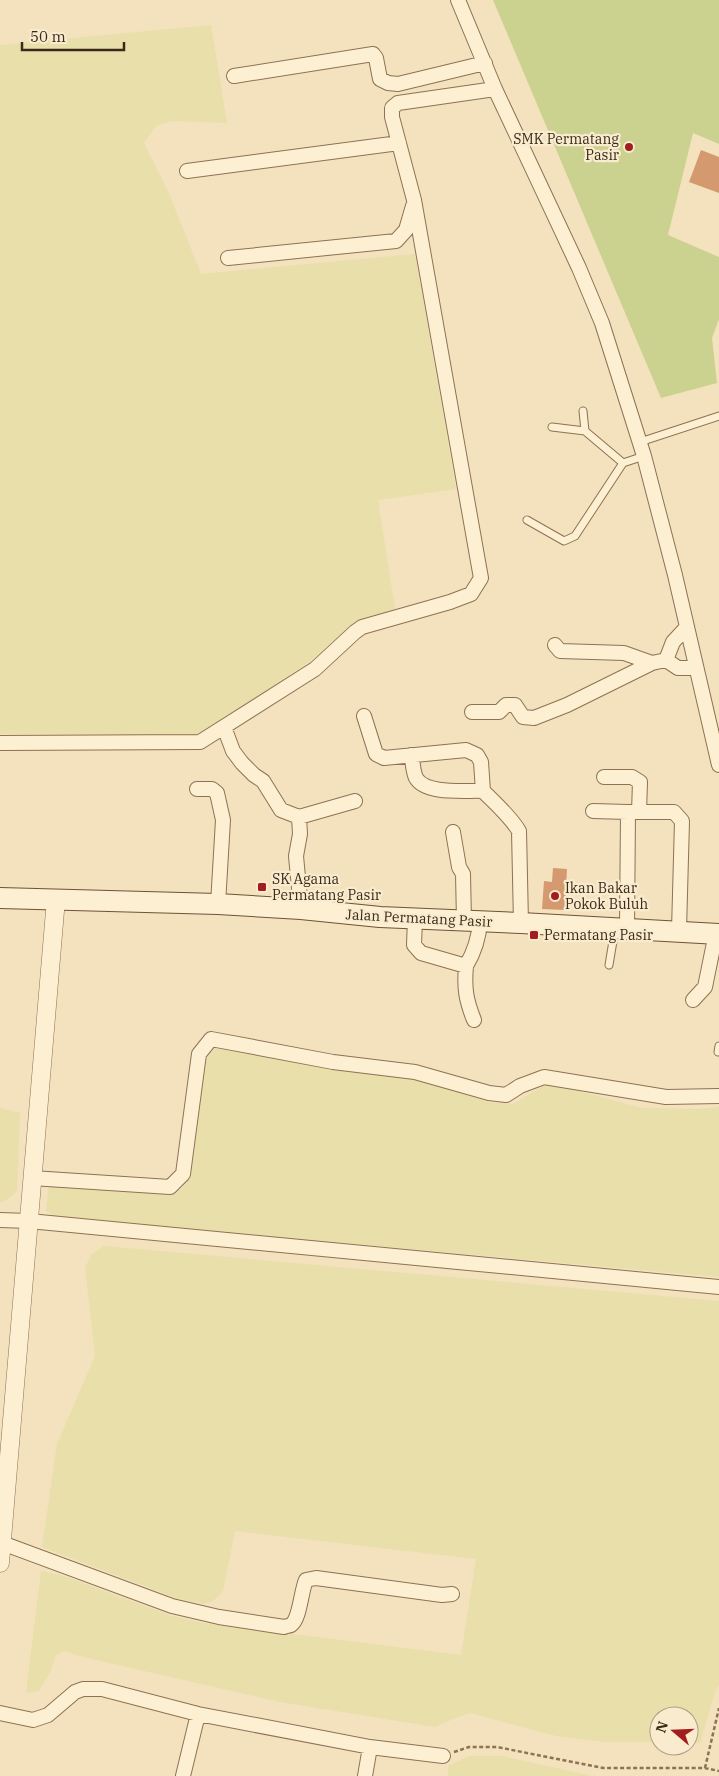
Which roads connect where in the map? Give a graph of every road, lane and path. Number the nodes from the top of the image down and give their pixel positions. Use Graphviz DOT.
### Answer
graph roads {
  1 [pos="458,0"];
  2 [pos="485,63"];
  3 [pos="234,76"];
  4 [pos="495,89"];
  5 [pos="399,143"];
  6 [pos="187,171"];
  7 [pos="414,200"];
  8 [pos="228,258"];
  9 [pos="583,411"];
  10 [pos="719,416"];
  11 [pos="552,427"];
  12 [pos="585,430"];
  13 [pos="640,442"];
  14 [pos="644,456"];
  15 [pos="623,463"];
  16 [pos="527,520"];
  17 [pos="686,628"];
  18 [pos="555,645"];
  19 [pos="666,660"];
  20 [pos="652,664"];
  21 [pos="696,668"];
  22 [pos="472,712"];
  23 [pos="364,716"];
  24 [pos="224,727"];
  25 [pos="0,743"];
  26 [pos="411,756"];
  27 [pos="719,765"];
  28 [pos="604,777"];
  29 [pos="197,789"];
  30 [pos="483,791"];
  31 [pos="355,801"];
  32 [pos="592,812"];
  33 [pos="634,812"];
  34 [pos="299,817"];
  35 [pos="453,832"];
  36 [pos="0,898"];
  37 [pos="56,899"];
  38 [pos="218,904"];
  39 [pos="301,909"];
  40 [pos="415,919"];
  41 [pos="472,921"];
  42 [pos="521,923"];
  43 [pos="621,929"];
  44 [pos="679,930"];
  45 [pos="718,933"];
  46 [pos="609,965"];
  47 [pos="466,966"];
  48 [pos="694,1000"];
  49 [pos="474,1020"];
  50 [pos="719,1096"];
  51 [pos="32,1178"];
  52 [pos="0,1220"];
  53 [pos="29,1221"];
  54 [pos="719,1287"];
  55 [pos="2,1543"];
  56 [pos="0,1563"];
  57 [pos="452,1594"];
  58 [pos="719,1708"];
  59 [pos="0,1713"];
  60 [pos="198,1714"];
  61 [pos="370,1747"];
  62 [pos="443,1756"];
  63 [pos="705,1768"];
  64 [pos="719,1771"];
  65 [pos="183,1776"];
  66 [pos="365,1776"];
  1 -- 2 [label="street"];
  2 -- 3 [label="street"];
  2 -- 4 [label="street"];
  4 -- 5 [label="street"];
  4 -- 13 [label="street"];
  5 -- 6 [label="street"];
  5 -- 7 [label="street"];
  7 -- 8 [label="street"];
  7 -- 24 [label="street"];
  9 -- 12 [label="lane"];
  10 -- 13 [label="lane"];
  11 -- 12 [label="lane"];
  12 -- 15 [label="lane"];
  13 -- 14 [label="street"];
  14 -- 15 [label="lane"];
  14 -- 17 [label="street"];
  15 -- 16 [label="lane"];
  17 -- 19 [label="street"];
  17 -- 21 [label="street"];
  18 -- 20 [label="street"];
  19 -- 20 [label="street"];
  19 -- 21 [label="street"];
  20 -- 22 [label="street"];
  21 -- 27 [label="street"];
  23 -- 26 [label="street"];
  24 -- 25 [label="street"];
  24 -- 34 [label="street"];
  26 -- 30 [label="street"];
  26 -- 30 [label="street"];
  28 -- 33 [label="street"];
  29 -- 38 [label="street"];
  30 -- 42 [label="street"];
  31 -- 34 [label="street"];
  32 -- 33 [label="street"];
  33 -- 43 [label="street"];
  33 -- 44 [label="street"];
  34 -- 39 [label="street"];
  35 -- 41 [label="street"];
  36 -- 37 [label="main road, Jalan Permatang Pasir"];
  37 -- 38 [label="main road, Jalan Permatang Pasir"];
  37 -- 51 [label="street"];
  38 -- 39 [label="main road, Jalan Permatang Pasir"];
  39 -- 40 [label="main road, Jalan Permatang Pasir"];
  40 -- 41 [label="main road, Jalan Permatang Pasir"];
  40 -- 47 [label="street"];
  41 -- 42 [label="main road, Jalan Permatang Pasir"];
  41 -- 47 [label="street"];
  42 -- 43 [label="main road, Jalan Permatang Pasir"];
  43 -- 44 [label="main road, Jalan Permatang Pasir"];
  43 -- 46 [label="lane"];
  44 -- 45 [label="main road, Jalan Permatang Pasir"];
  45 -- 48 [label="street"];
  47 -- 49 [label="street"];
  50 -- 51 [label="street"];
  51 -- 53 [label="street"];
  52 -- 53 [label="street"];
  53 -- 54 [label="street"];
  53 -- 55 [label="street"];
  55 -- 56 [label="street"];
  55 -- 57 [label="street"];
  58 -- 63 [label="path"];
  59 -- 60 [label="street"];
  60 -- 61 [label="street"];
  60 -- 65 [label="street"];
  61 -- 62 [label="street"];
  61 -- 66 [label="street"];
  62 -- 63 [label="path"];
  63 -- 64 [label="path"];
}
